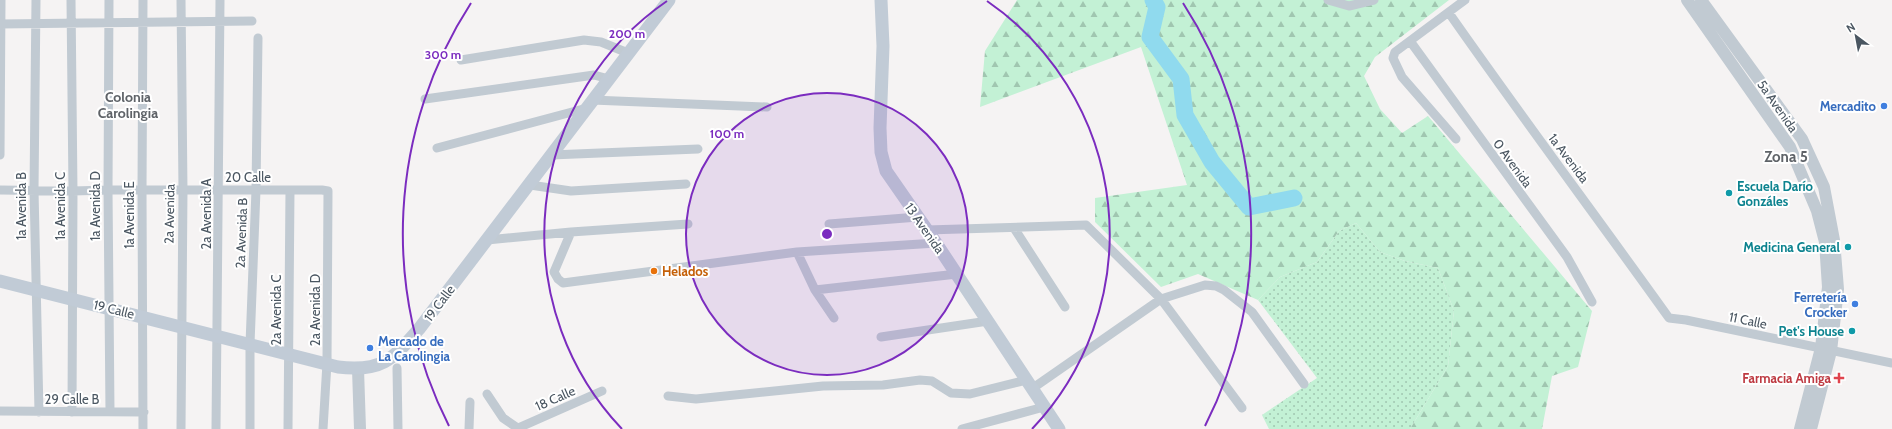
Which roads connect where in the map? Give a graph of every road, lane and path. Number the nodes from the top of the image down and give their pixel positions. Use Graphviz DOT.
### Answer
graph roads {
  1 [pos="1,0"];
  2 [pos="36,0"];
  3 [pos="71,0"];
  4 [pos="109,0"];
  5 [pos="143,0"];
  6 [pos="181,0"];
  7 [pos="220,0"];
  8 [pos="669,0"];
  9 [pos="880,0"];
  10 [pos="1328,0"];
  11 [pos="1374,0"];
  12 [pos="1464,0"];
  13 [pos="1688,0"];
  14 [pos="1701,0"];
  15 [pos="1449,13"];
  16 [pos="252,21"];
  17 [pos="143,22"];
  18 [pos="181,22"];
  19 [pos="219,22"];
  20 [pos="37,23"];
  21 [pos="71,23"];
  22 [pos="109,23"];
  23 [pos="0,24"];
  24 [pos="258,38"];
  25 [pos="1410,41"];
  26 [pos="628,52"];
  27 [pos="462,60"];
  28 [pos="609,79"];
  29 [pos="425,99"];
  30 [pos="589,104"];
  31 [pos="767,107"];
  32 [pos="1456,139"];
  33 [pos="436,148"];
  34 [pos="698,149"];
  35 [pos="0,155"];
  36 [pos="551,155"];
  37 [pos="686,184"];
  38 [pos="530,185"];
  39 [pos="0,190"];
  40 [pos="34,190"];
  41 [pos="108,190"];
  42 [pos="142,190"];
  43 [pos="183,190"];
  44 [pos="219,190"];
  45 [pos="256,190"];
  46 [pos="290,190"];
  47 [pos="73,191"];
  48 [pos="328,191"];
  49 [pos="918,217"];
  50 [pos="688,224"];
  51 [pos="829,224"];
  52 [pos="1014,228"];
  53 [pos="927,230"];
  54 [pos="570,232"];
  55 [pos="487,240"];
  56 [pos="936,243"];
  57 [pos="797,252"];
  58 [pos="957,274"];
  59 [pos="0,281"];
  60 [pos="35,290"];
  61 [pos="816,290"];
  62 [pos="1161,299"];
  63 [pos="73,300"];
  64 [pos="1592,302"];
  65 [pos="1065,307"];
  66 [pos="109,308"];
  67 [pos="143,316"];
  68 [pos="834,318"];
  69 [pos="1669,318"];
  70 [pos="988,321"];
  71 [pos="181,326"];
  72 [pos="218,336"];
  73 [pos="882,337"];
  74 [pos="250,344"];
  75 [pos="1826,349"];
  76 [pos="289,355"];
  77 [pos="327,363"];
  78 [pos="1892,363"];
  79 [pos="397,368"];
  80 [pos="358,369"];
  81 [pos="1030,384"];
  82 [pos="1304,384"];
  83 [pos="602,391"];
  84 [pos="487,394"];
  85 [pos="668,396"];
  86 [pos="470,402"];
  87 [pos="1044,407"];
  88 [pos="1242,408"];
  89 [pos="0,411"];
  90 [pos="39,412"];
  91 [pos="72,412"];
  92 [pos="110,412"];
  93 [pos="144,412"];
  94 [pos="503,418"];
  95 [pos="519,428"];
  96 [pos="143,429"];
  97 [pos="181,429"];
  98 [pos="216,429"];
  99 [pos="250,429"];
  100 [pos="288,429"];
  101 [pos="323,429"];
  102 [pos="360,429"];
  103 [pos="398,429"];
  104 [pos="470,429"];
  105 [pos="503,429"];
  106 [pos="962,429"];
  107 [pos="1059,429"];
  108 [pos="1800,429"];
  109 [pos="1812,429"];
  1 -- 23 [label="street"];
  2 -- 20 [label="street, 1a Avenida B"];
  3 -- 21 [label="street, 1a Avenida C"];
  4 -- 22 [label="street, 1a Avenida D"];
  5 -- 17 [label="street, 1a Avenida E"];
  6 -- 18 [label="street, 2a Avenida"];
  7 -- 19 [label="street, 2a Avenida A"];
  8 -- 26 [label="main road, 19 Calle"];
  9 -- 49 [label="main road, 13 Avenida"];
  10 -- 11 [label="street"];
  12 -- 15 [label="street"];
  13 -- 75 [label="street, 5a Avenida"];
  14 -- 75 [label="street, 5a Avenida"];
  15 -- 25 [label="street"];
  15 -- 69 [label="street, 1a Avenida"];
  16 -- 19 [label="street"];
  17 -- 18 [label="street"];
  17 -- 22 [label="street"];
  17 -- 42 [label="street, 1a Avenida E"];
  18 -- 19 [label="street"];
  18 -- 43 [label="street, 2a Avenida"];
  19 -- 44 [label="street, 2a Avenida A"];
  20 -- 21 [label="street"];
  20 -- 23 [label="street"];
  20 -- 40 [label="street, 1a Avenida B"];
  21 -- 22 [label="street"];
  21 -- 47 [label="street, 1a Avenida C"];
  22 -- 41 [label="street, 1a Avenida D"];
  23 -- 35 [label="street"];
  24 -- 45 [label="street, 2a Avenida B"];
  25 -- 32 [label="street"];
  25 -- 64 [label="street, 0 Avenida"];
  26 -- 27 [label="street"];
  26 -- 28 [label="main road, 19 Calle"];
  28 -- 29 [label="street"];
  28 -- 30 [label="main road, 19 Calle"];
  30 -- 31 [label="street"];
  30 -- 33 [label="street"];
  30 -- 36 [label="main road, 19 Calle"];
  34 -- 36 [label="street"];
  36 -- 38 [label="main road, 19 Calle"];
  37 -- 38 [label="street"];
  38 -- 55 [label="main road, 19 Calle"];
  39 -- 40 [label="street, 20 Calle"];
  40 -- 47 [label="street, 20 Calle"];
  40 -- 60 [label="street, 1a Avenida B"];
  41 -- 42 [label="street, 20 Calle"];
  41 -- 47 [label="street, 20 Calle"];
  41 -- 66 [label="street, 1a Avenida D"];
  42 -- 43 [label="street, 20 Calle"];
  42 -- 67 [label="street, 1a Avenida E"];
  43 -- 44 [label="street, 20 Calle"];
  43 -- 71 [label="street, 2a Avenida"];
  44 -- 45 [label="street, 20 Calle"];
  44 -- 72 [label="street, 2a Avenida A"];
  45 -- 46 [label="street, 20 Calle"];
  45 -- 74 [label="street, 2a Avenida B"];
  46 -- 48 [label="street, 20 Calle"];
  46 -- 76 [label="street, 2a Avenida C"];
  47 -- 63 [label="street, 1a Avenida C"];
  48 -- 77 [label="street, 2a Avenida D"];
  49 -- 51 [label="street"];
  49 -- 53 [label="main road, 13 Avenida"];
  50 -- 54 [label="street"];
  52 -- 53 [label="street"];
  52 -- 62 [label="street"];
  52 -- 65 [label="street"];
  53 -- 56 [label="main road, 13 Avenida"];
  54 -- 55 [label="street"];
  54 -- 57 [label="street"];
  55 -- 80 [label="main road, 19 Calle"];
  56 -- 57 [label="street"];
  56 -- 58 [label="main road, 13 Avenida"];
  57 -- 61 [label="street"];
  58 -- 61 [label="street"];
  58 -- 70 [label="main road, 13 Avenida"];
  59 -- 60 [label="main road, 19 Calle"];
  60 -- 63 [label="main road, 19 Calle"];
  60 -- 90 [label="street, 1a Avenida B"];
  61 -- 68 [label="street"];
  62 -- 81 [label="street"];
  62 -- 82 [label="street"];
  62 -- 88 [label="street"];
  63 -- 66 [label="main road, 19 Calle"];
  63 -- 91 [label="street, 1a Avenida C"];
  66 -- 67 [label="main road, 19 Calle"];
  66 -- 92 [label="street, 1a Avenida D"];
  67 -- 71 [label="main road, 19 Calle"];
  67 -- 93 [label="street, 1a Avenida E"];
  69 -- 75 [label="street, 11 Calle"];
  70 -- 73 [label="street"];
  70 -- 81 [label="main road, 13 Avenida"];
  71 -- 72 [label="main road, 19 Calle"];
  71 -- 97 [label="street, 2a Avenida"];
  72 -- 74 [label="main road, 19 Calle"];
  72 -- 98 [label="street, 2a Avenida A"];
  74 -- 76 [label="main road, 19 Calle"];
  74 -- 99 [label="street, 2a Avenida B"];
  75 -- 78 [label="street, 11 Calle"];
  75 -- 108 [label="street, 5a Avenida"];
  75 -- 109 [label="street, 5a Avenida"];
  76 -- 77 [label="main road, 19 Calle"];
  76 -- 100 [label="street, 2a Avenida C"];
  77 -- 80 [label="main road, 19 Calle"];
  77 -- 101 [label="street, 2a Avenida D"];
  79 -- 103 [label="street"];
  80 -- 102 [label="street"];
  81 -- 85 [label="street"];
  81 -- 87 [label="main road, 13 Avenida"];
  83 -- 95 [label="street, 18 Calle"];
  84 -- 94 [label="street"];
  86 -- 104 [label="street"];
  87 -- 106 [label="street"];
  87 -- 107 [label="main road, 13 Avenida"];
  89 -- 90 [label="street, 29 Calle B"];
  90 -- 91 [label="street, 29 Calle B"];
  91 -- 92 [label="street, 29 Calle B"];
  92 -- 93 [label="street, 29 Calle B"];
  93 -- 96 [label="street, 1a Avenida E"];
  94 -- 95 [label="street"];
  94 -- 105 [label="street"];
}
